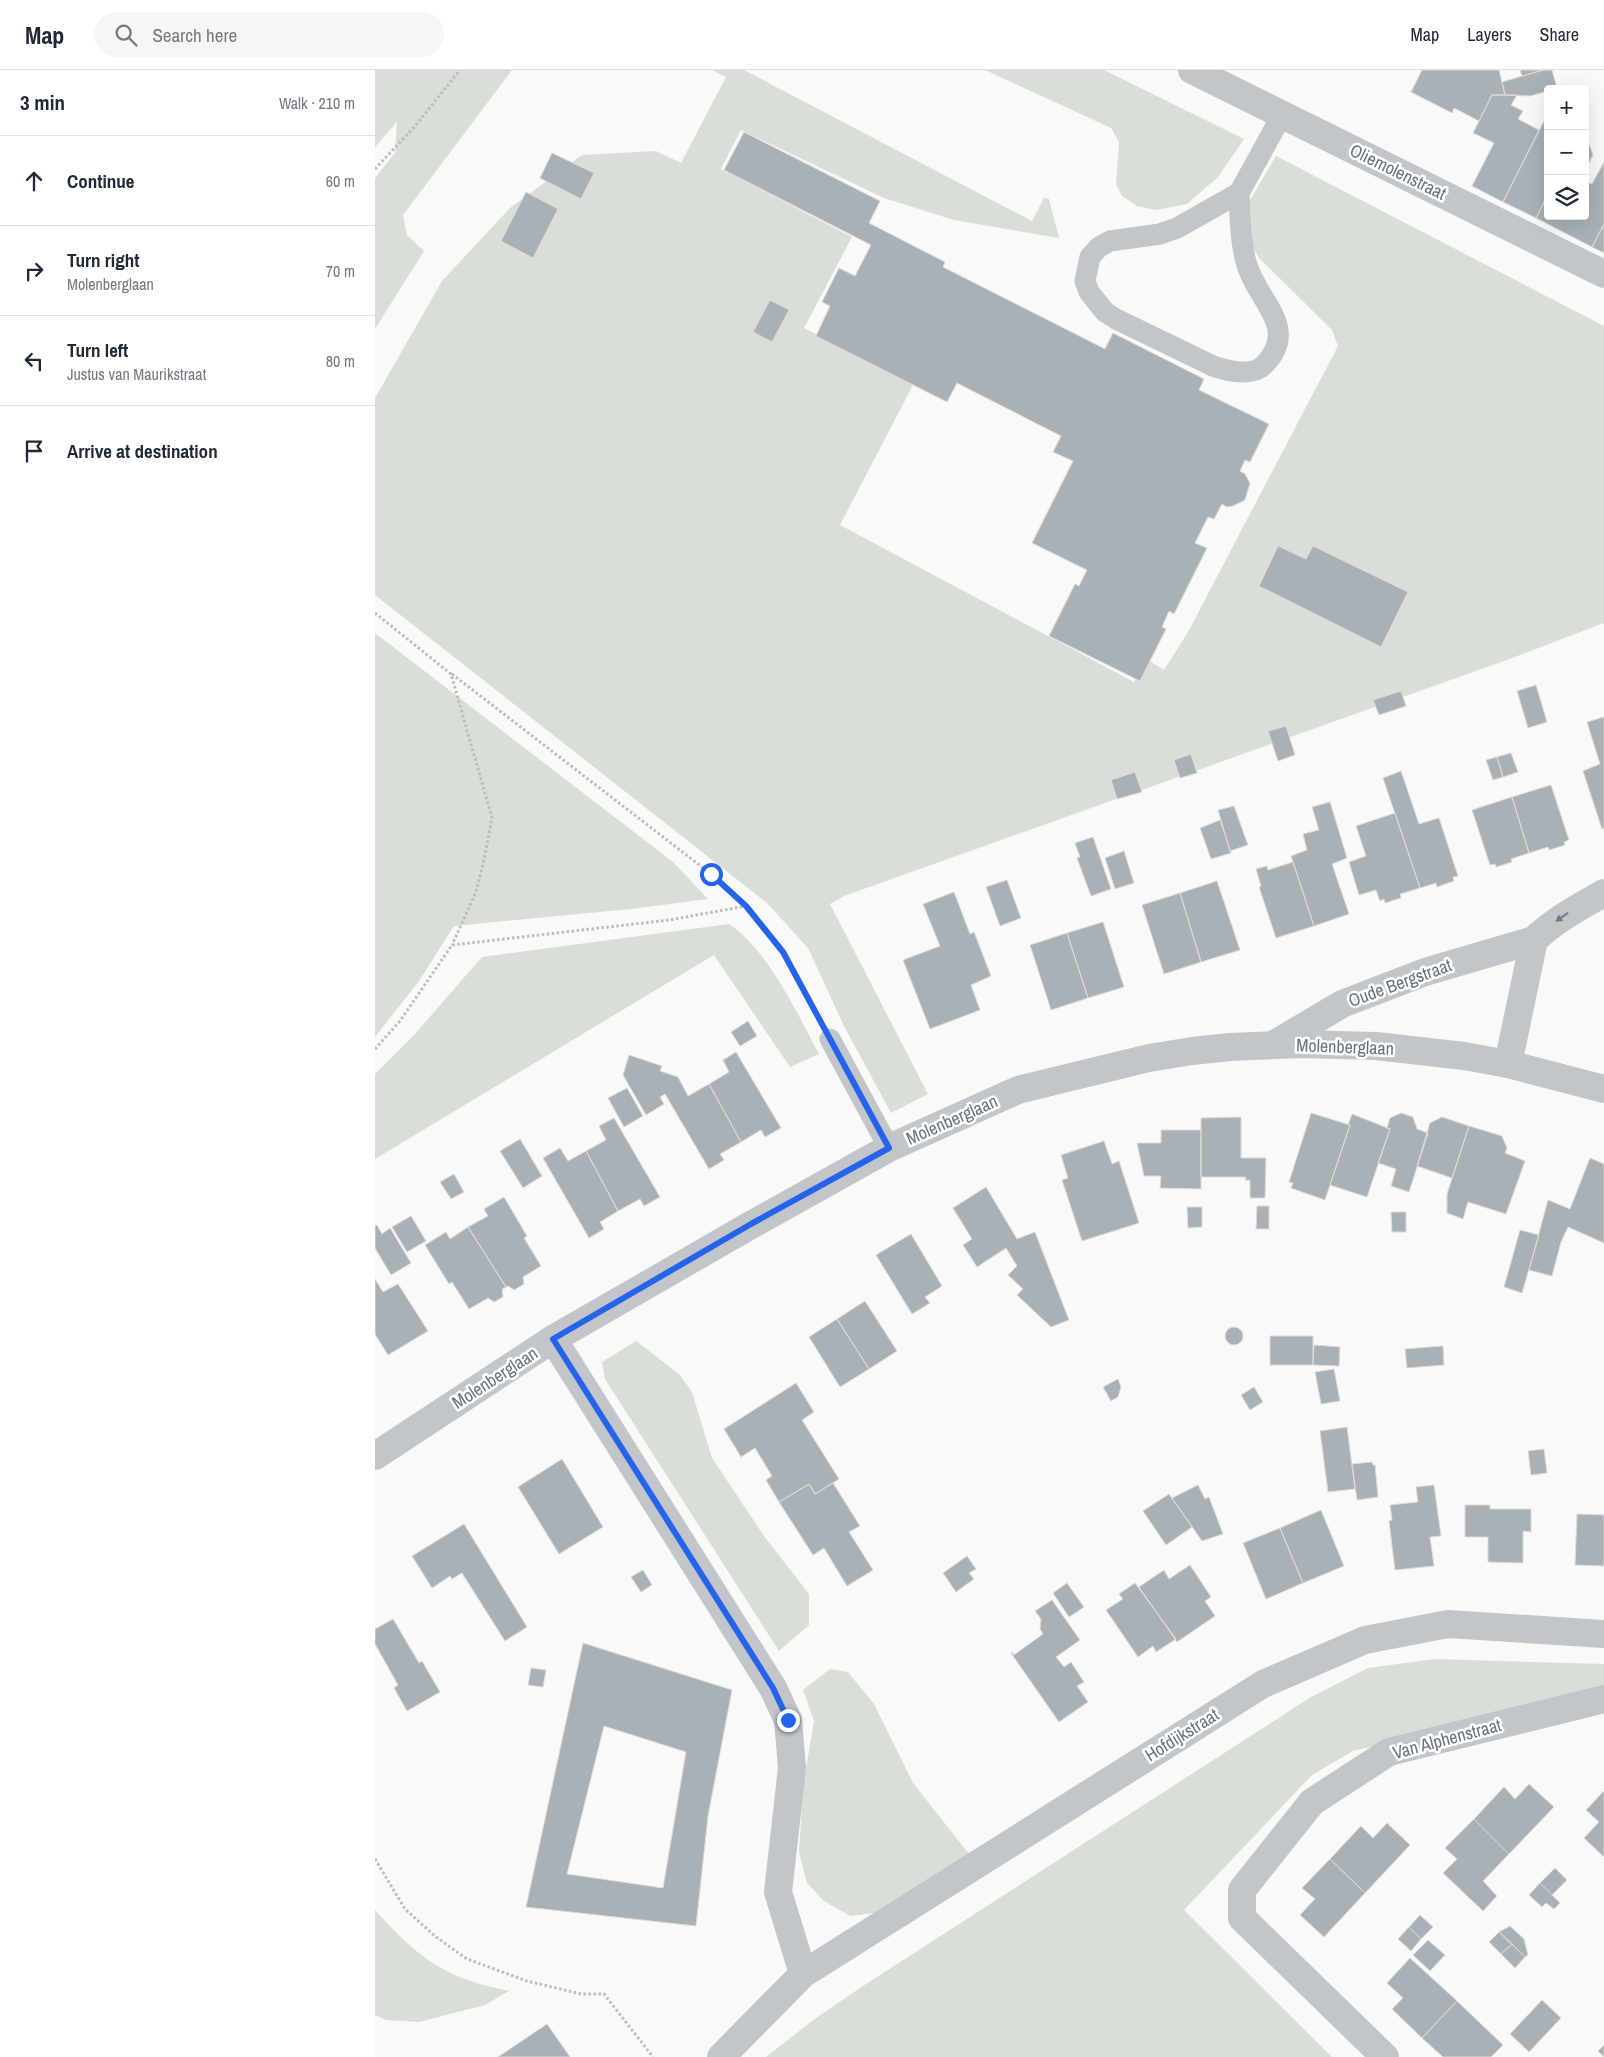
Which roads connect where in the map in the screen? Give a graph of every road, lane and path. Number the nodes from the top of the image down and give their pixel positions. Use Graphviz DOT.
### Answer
graph roads {
  1 [pos="460,70"];
  2 [pos="1192,70"];
  3 [pos="1281,114"];
  4 [pos="375,169"];
  5 [pos="1239,193"];
  6 [pos="1604,274"];
  7 [pos="375,613"];
  8 [pos="451,674"];
  9 [pos="1604,893"];
  10 [pos="746,906"];
  11 [pos="1534,940"];
  12 [pos="452,945"];
  13 [pos="830,1039"];
  14 [pos="1273,1045"];
  15 [pos="375,1048"];
  16 [pos="1508,1064"];
  17 [pos="1604,1089"];
  18 [pos="889,1148"];
  19 [pos="553,1339"];
  20 [pos="375,1456"];
  21 [pos="1604,1634"];
  22 [pos="1604,1699"];
  23 [pos="375,1859"];
  24 [pos="803,1974"];
  25 [pos="728,2053"];
  26 [pos="653,2057"];
  27 [pos="1385,2057"];
  1 -- 4 [label="path"];
  2 -- 3 [label="street, Oliemolenstraat"];
  3 -- 5 [label="lane"];
  3 -- 6 [label="street, Oliemolenstraat"];
  5 -- 5 [label="lane"];
  7 -- 8 [label="path"];
  8 -- 10 [label="path"];
  8 -- 12 [label="path"];
  9 -- 11 [label="street, Oude Bergstraat, one-way"];
  10 -- 12 [label="path"];
  10 -- 13 [label="path"];
  11 -- 14 [label="street, Oude Bergstraat"];
  11 -- 16 [label="street"];
  12 -- 15 [label="path"];
  13 -- 18 [label="lane"];
  14 -- 16 [label="street, Molenberglaan"];
  14 -- 18 [label="street, Molenberglaan"];
  16 -- 17 [label="street, Molenberglaan"];
  18 -- 19 [label="street, Molenberglaan"];
  19 -- 20 [label="street, Molenberglaan"];
  19 -- 24 [label="street"];
  21 -- 24 [label="street, Hofdijkstraat"];
  22 -- 27 [label="street, Van Alphenstraat"];
  23 -- 26 [label="path"];
  24 -- 25 [label="street, Hofdijkstraat"];
}
